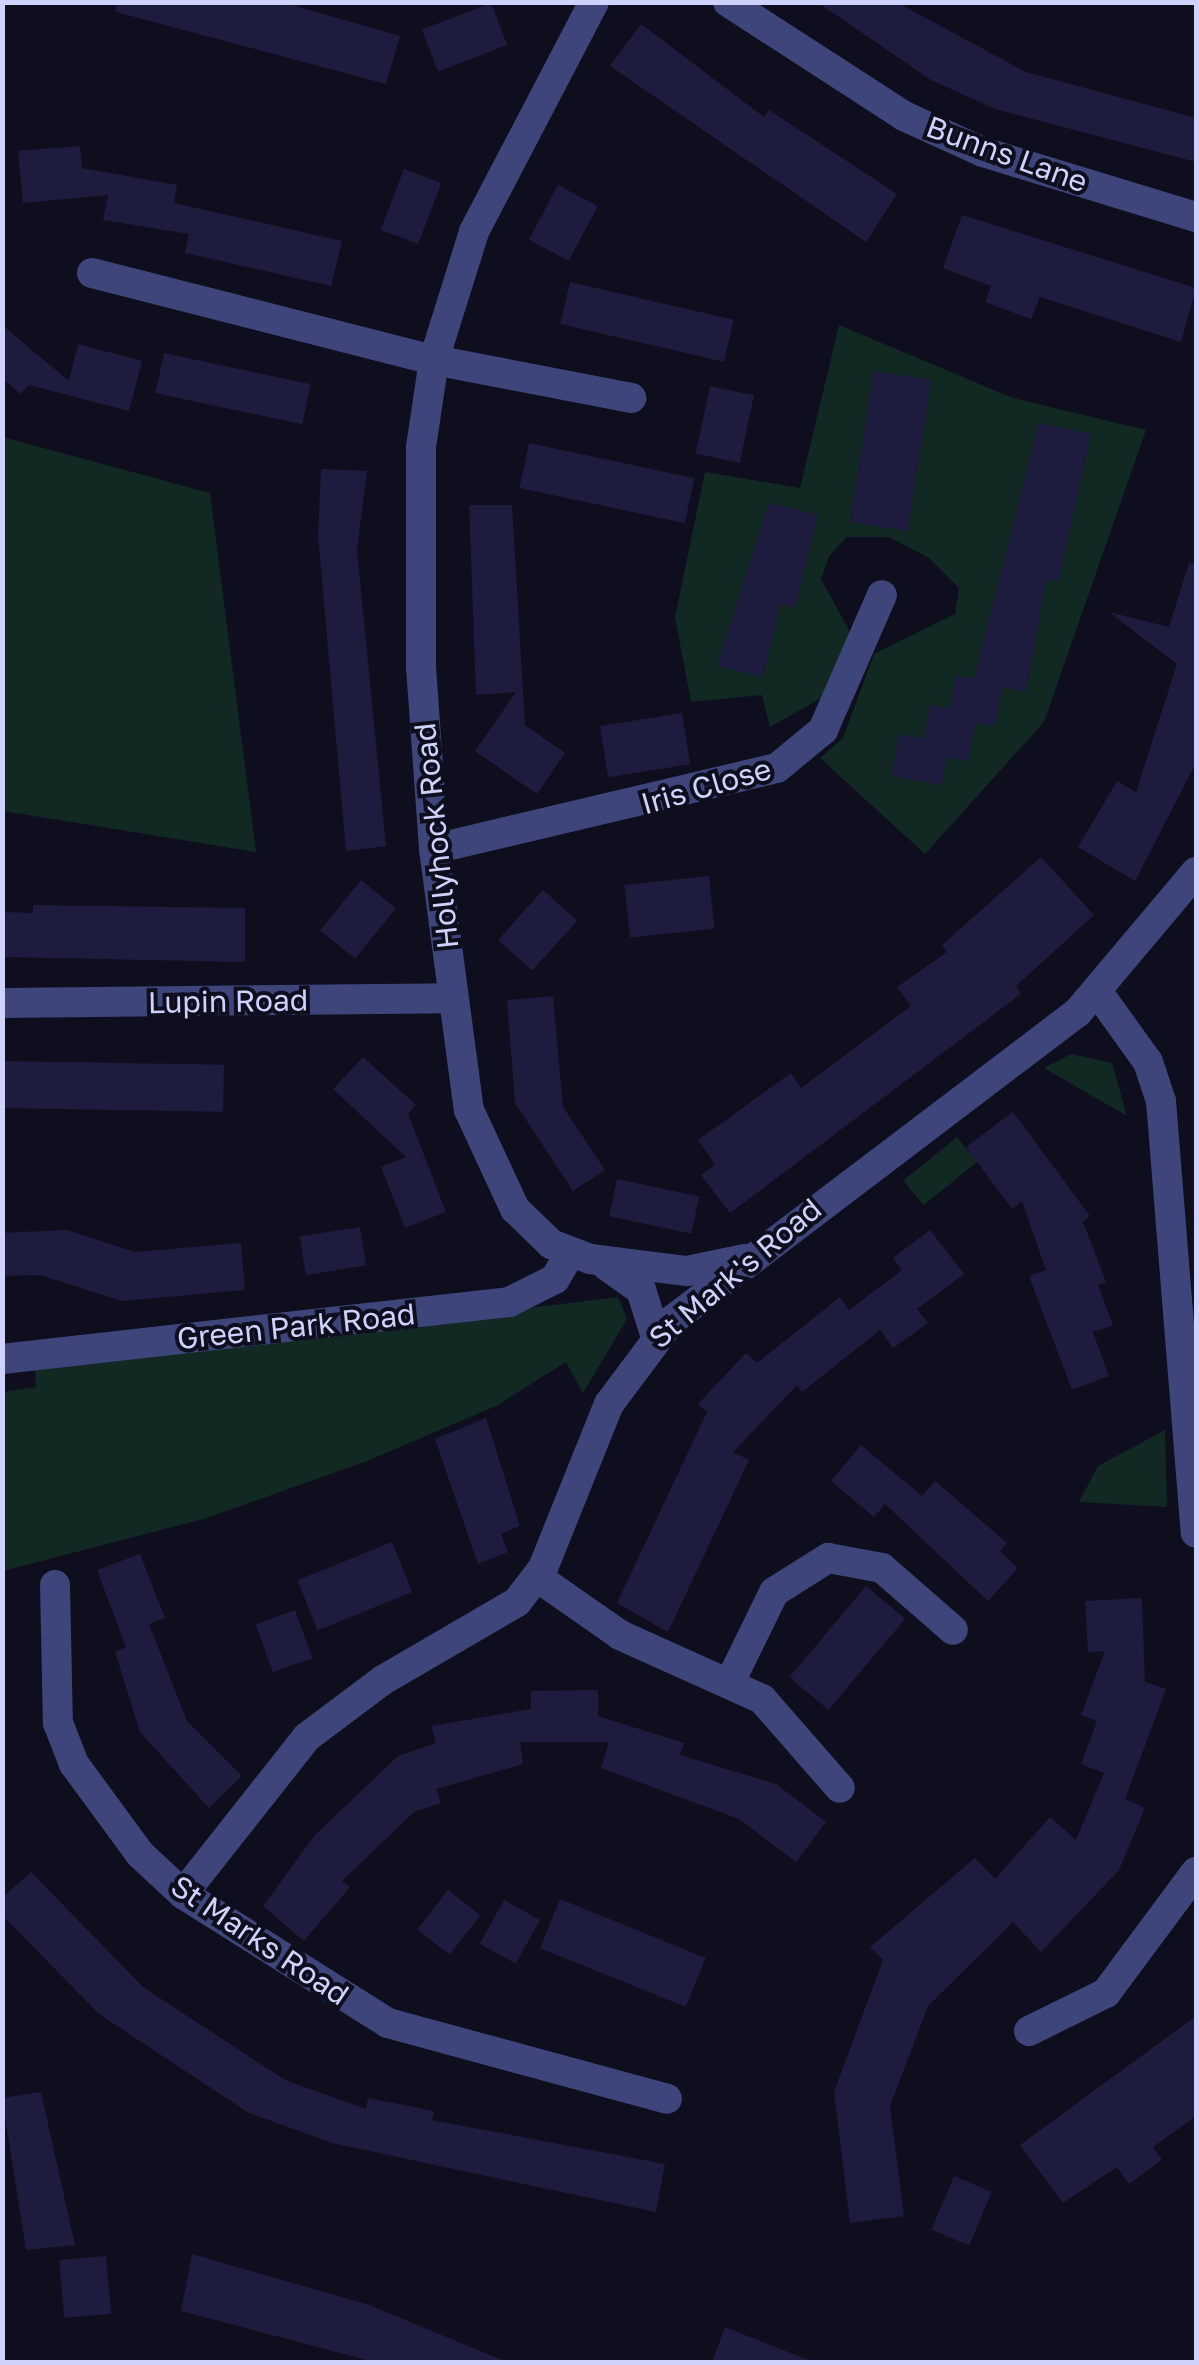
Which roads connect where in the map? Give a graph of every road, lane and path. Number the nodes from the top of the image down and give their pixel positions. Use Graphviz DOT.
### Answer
graph roads {
  1 [pos="594,2"];
  2 [pos="728,2"];
  3 [pos="1196,216"];
  4 [pos="92,273"];
  5 [pos="434,360"];
  6 [pos="630,398"];
  7 [pos="882,596"];
  8 [pos="434,848"];
  9 [pos="1196,872"];
  10 [pos="1097,991"];
  11 [pos="454,998"];
  12 [pos="2,1004"];
  13 [pos="580,1256"];
  14 [pos="745,1259"];
  15 [pos="656,1337"];
  16 [pos="2,1359"];
  17 [pos="1196,1533"];
  18 [pos="537,1576"];
  19 [pos="55,1586"];
  20 [pos="953,1630"];
  21 [pos="730,1682"];
  22 [pos="840,1788"];
  23 [pos="1196,1872"];
  24 [pos="183,1894"];
  25 [pos="1028,2031"];
  26 [pos="666,2100"];
  1 -- 5 [label="street, Hollyhock Road"];
  2 -- 3 [label="street, Bunns Lane"];
  4 -- 5 [label="street"];
  5 -- 6 [label="street"];
  5 -- 8 [label="street, Hollyhock Road"];
  7 -- 8 [label="street, Iris Close"];
  8 -- 11 [label="street, Hollyhock Road"];
  9 -- 10 [label="street, St Mark's Road"];
  10 -- 14 [label="street, St Mark's Road"];
  10 -- 17 [label="street"];
  11 -- 12 [label="street, Lupin Road"];
  11 -- 13 [label="street, Hollyhock Road"];
  13 -- 14 [label="street"];
  13 -- 15 [label="street, Hollyhock Road"];
  13 -- 16 [label="street, Green Park Road"];
  14 -- 15 [label="street, St Mark's Road"];
  15 -- 18 [label="street, St Mark's Road"];
  18 -- 21 [label="street"];
  18 -- 24 [label="street, St Mark's Road"];
  19 -- 24 [label="street, St Marks Road"];
  20 -- 21 [label="street"];
  21 -- 22 [label="street"];
  23 -- 25 [label="street"];
  24 -- 26 [label="street, St Marks Road"];
}
